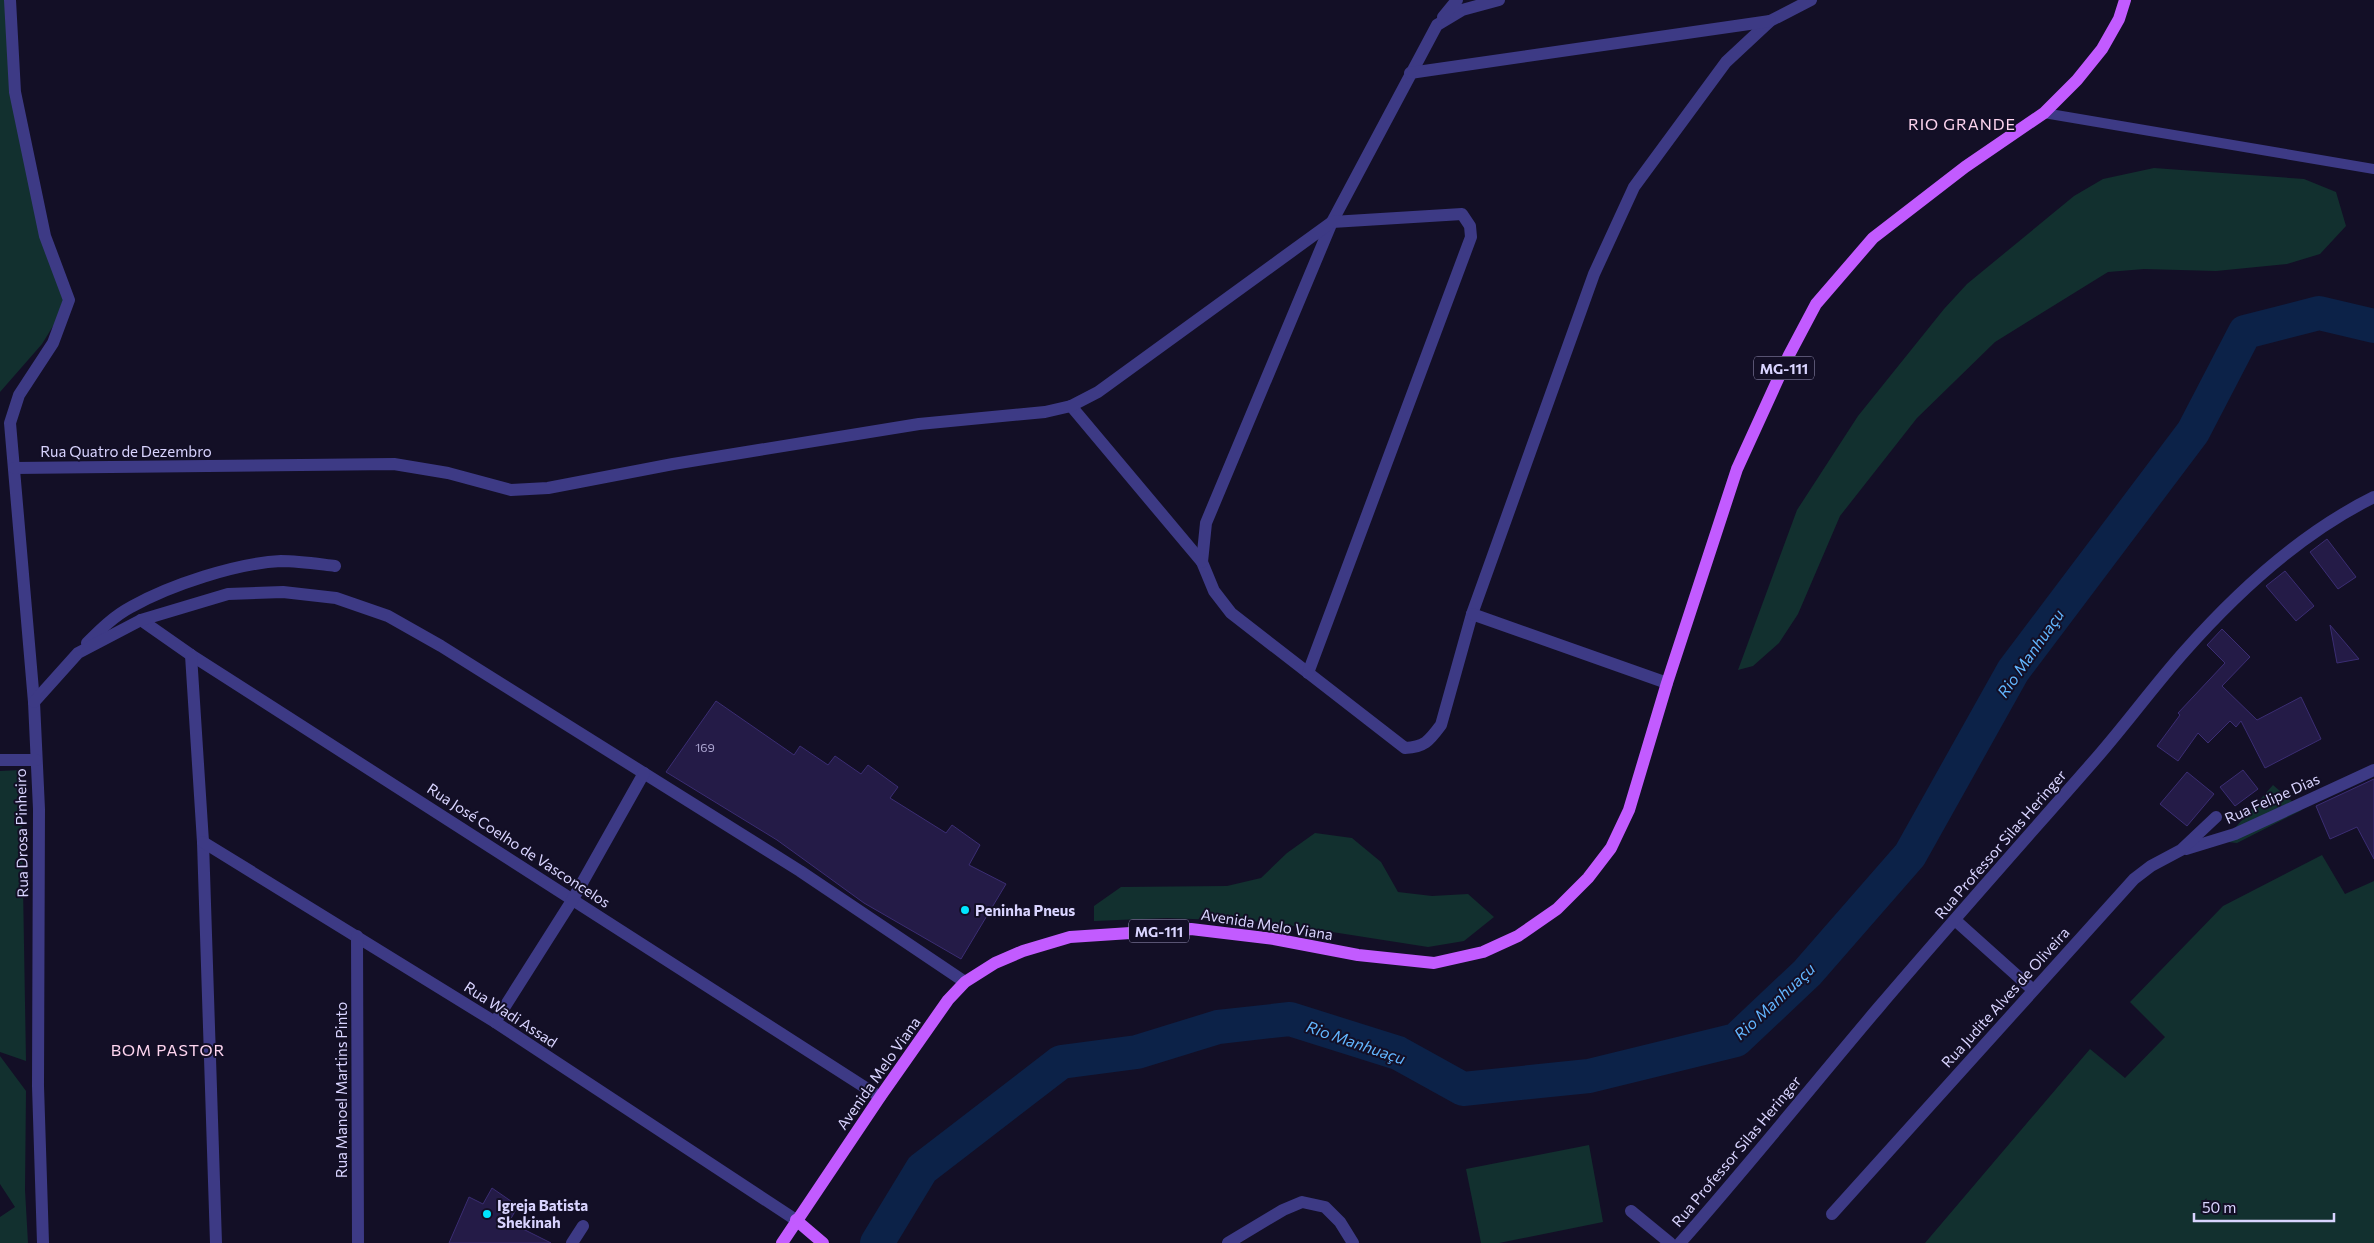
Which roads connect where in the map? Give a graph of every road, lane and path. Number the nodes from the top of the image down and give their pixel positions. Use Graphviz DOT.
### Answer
graph roads {
  1 [pos="10,0"];
  2 [pos="1457,0"];
  3 [pos="1499,0"];
  4 [pos="1811,0"];
  5 [pos="2125,0"];
  6 [pos="1770,22"];
  7 [pos="1437,25"];
  8 [pos="1410,73"];
  9 [pos="2044,113"];
  10 [pos="2374,170"];
  11 [pos="1332,222"];
  12 [pos="1072,406"];
  13 [pos="14,468"];
  14 [pos="2374,497"];
  15 [pos="1202,562"];
  16 [pos="335,566"];
  17 [pos="1472,614"];
  18 [pos="141,620"];
  19 [pos="78,653"];
  20 [pos="191,655"];
  21 [pos="1308,672"];
  22 [pos="1667,684"];
  23 [pos="34,702"];
  24 [pos="0,760"];
  25 [pos="36,760"];
  26 [pos="2374,770"];
  27 [pos="644,774"];
  28 [pos="2216,817"];
  29 [pos="203,842"];
  30 [pos="2181,850"];
  31 [pos="573,899"];
  32 [pos="1955,920"];
  33 [pos="357,936"];
  34 [pos="965,982"];
  35 [pos="2033,990"];
  36 [pos="495,1022"];
  37 [pos="880,1097"];
  38 [pos="1631,1211"];
  39 [pos="1832,1214"];
  40 [pos="796,1220"];
  41 [pos="582,1226"];
  42 [pos="43,1243"];
  43 [pos="216,1243"];
  44 [pos="358,1243"];
  45 [pos="572,1243"];
  46 [pos="782,1243"];
  47 [pos="823,1243"];
  48 [pos="1228,1243"];
  49 [pos="1353,1243"];
  50 [pos="1670,1243"];
  51 [pos="1680,1243"];
  1 -- 13 [label="street, Rua Drosa Pinheiro"];
  2 -- 7 [label="street"];
  3 -- 7 [label="street"];
  4 -- 6 [label="street"];
  5 -- 9 [label="main road, MG-111"];
  6 -- 8 [label="street"];
  6 -- 17 [label="street"];
  7 -- 8 [label="street"];
  8 -- 11 [label="street"];
  9 -- 10 [label="lane"];
  9 -- 22 [label="main road, MG-111"];
  11 -- 12 [label="street, Rua Quatro de Dezembro"];
  11 -- 15 [label="street"];
  11 -- 21 [label="street"];
  12 -- 13 [label="street, Rua Quatro de Dezembro"];
  12 -- 15 [label="street"];
  13 -- 23 [label="street, Rua Drosa Pinheiro"];
  14 -- 32 [label="street, Rua Professor Silas Heringer"];
  15 -- 21 [label="street"];
  16 -- 19 [label="street"];
  17 -- 21 [label="street"];
  17 -- 22 [label="street"];
  18 -- 19 [label="street"];
  18 -- 20 [label="street, Rua José Coelho de Vasconcelos"];
  18 -- 27 [label="street"];
  19 -- 23 [label="street"];
  20 -- 29 [label="street"];
  20 -- 31 [label="street, Rua José Coelho de Vasconcelos"];
  22 -- 34 [label="main road, Avenida Melo Viana / MG-111"];
  23 -- 25 [label="street, Rua Drosa Pinheiro"];
  24 -- 25 [label="street"];
  25 -- 42 [label="street, Rua Drosa Pinheiro"];
  26 -- 30 [label="street, Rua Felipe Dias"];
  27 -- 31 [label="street"];
  27 -- 34 [label="street"];
  28 -- 30 [label="street, Rua Judite Alves de Oliveira"];
  29 -- 33 [label="street, Rua Wadi Assad"];
  29 -- 43 [label="street"];
  30 -- 35 [label="street, Rua Judite Alves de Oliveira"];
  31 -- 36 [label="street"];
  31 -- 37 [label="street, Rua José Coelho de Vasconcelos"];
  32 -- 35 [label="street"];
  32 -- 51 [label="street, Rua Professor Silas Heringer"];
  33 -- 36 [label="street, Rua Wadi Assad"];
  33 -- 44 [label="street, Rua Manoel Martins Pinto"];
  34 -- 37 [label="main road, Avenida Melo Viana / MG-111"];
  35 -- 39 [label="street, Rua Judite Alves de Oliveira"];
  36 -- 40 [label="street, Rua Wadi Assad"];
  37 -- 40 [label="main road, Avenida Melo Viana / MG-111"];
  38 -- 50 [label="street"];
  40 -- 46 [label="main road, Avenida Melo Viana / MG-111"];
  40 -- 47 [label="main road"];
  41 -- 45 [label="street"];
  48 -- 49 [label="street"];
}
